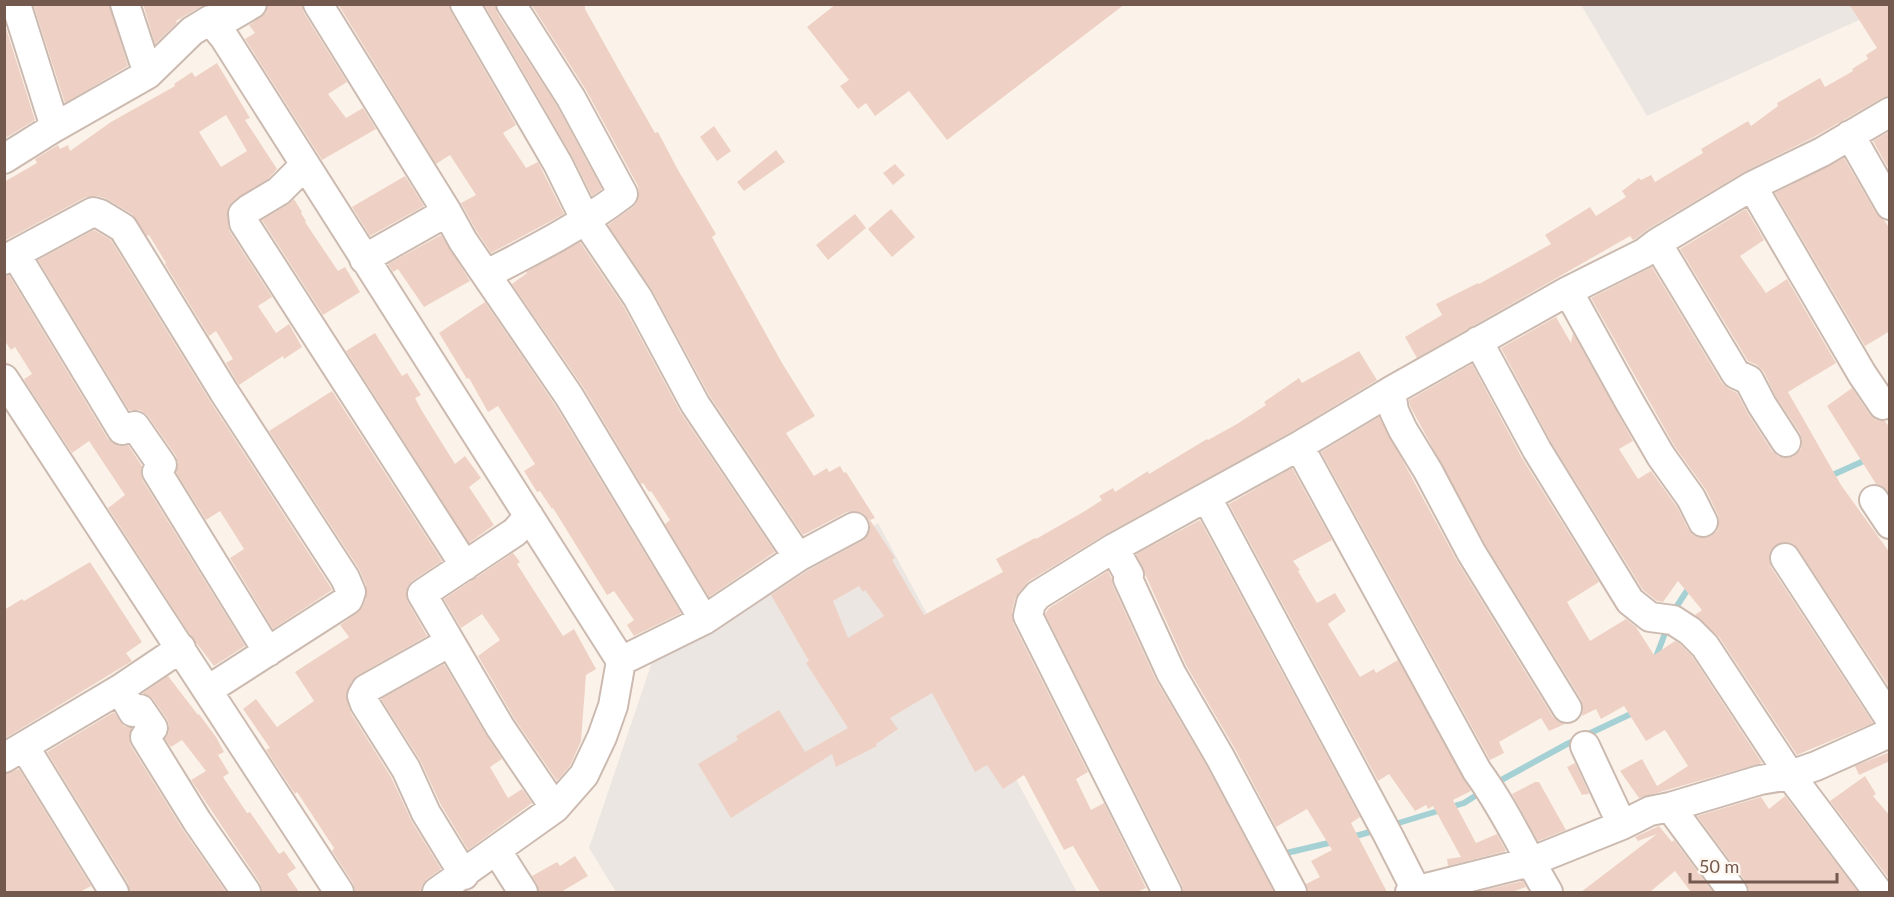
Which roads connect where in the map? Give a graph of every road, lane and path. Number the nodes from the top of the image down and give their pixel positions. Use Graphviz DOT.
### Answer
graph roads {
  1 [pos="16,4"];
  2 [pos="125,4"];
  3 [pos="318,4"];
  4 [pos="465,4"];
  5 [pos="511,4"];
  6 [pos="230,11"];
  7 [pos="148,74"];
  8 [pos="1890,112"];
  9 [pos="55,127"];
  10 [pos="1850,135"];
  11 [pos="4,159"];
  12 [pos="305,165"];
  13 [pos="1752,186"];
  14 [pos="1890,205"];
  15 [pos="447,212"];
  16 [pos="586,221"];
  17 [pos="1657,243"];
  18 [pos="10,257"];
  19 [pos="364,259"];
  20 [pos="487,274"];
  21 [pos="1568,291"];
  22 [pos="1478,341"];
  23 [pos="4,379"];
  24 [pos="1391,391"];
  25 [pos="1883,405"];
  26 [pos="1786,442"];
  27 [pos="1299,446"];
  28 [pos="1207,498"];
  29 [pos="1874,500"];
  30 [pos="529,516"];
  31 [pos="1703,522"];
  32 [pos="1890,524"];
  33 [pos="854,527"];
  34 [pos="1114,548"];
  35 [pos="798,557"];
  36 [pos="1785,558"];
  37 [pos="465,566"];
  38 [pos="704,620"];
  39 [pos="450,642"];
  40 [pos="181,648"];
  41 [pos="268,652"];
  42 [pos="621,661"];
  43 [pos="120,689"];
  44 [pos="208,690"];
  45 [pos="1567,708"];
  46 [pos="1890,718"];
  47 [pos="1890,735"];
  48 [pos="1586,746"];
  49 [pos="14,752"];
  50 [pos="1790,775"];
  51 [pos="1670,807"];
  52 [pos="555,808"];
  53 [pos="1622,825"];
  54 [pos="497,851"];
  55 [pos="1530,862"];
  56 [pos="464,875"];
  57 [pos="1727,890"];
  58 [pos="114,892"];
  59 [pos="246,892"];
  60 [pos="339,892"];
  61 [pos="436,892"];
  62 [pos="523,892"];
  63 [pos="1167,892"];
  64 [pos="1292,892"];
  65 [pos="1414,892"];
  66 [pos="1548,892"];
  67 [pos="1878,892"];
  1 -- 9 [label="street"];
  2 -- 7 [label="street"];
  3 -- 15 [label="street"];
  4 -- 16 [label="street"];
  5 -- 16 [label="street"];
  6 -- 7 [label="street"];
  6 -- 12 [label="street"];
  7 -- 9 [label="street"];
  8 -- 10 [label="street"];
  9 -- 11 [label="street"];
  10 -- 13 [label="street"];
  10 -- 14 [label="street"];
  12 -- 19 [label="street"];
  12 -- 37 [label="street"];
  13 -- 17 [label="street"];
  13 -- 25 [label="street"];
  15 -- 19 [label="street"];
  15 -- 20 [label="street"];
  16 -- 20 [label="street"];
  16 -- 35 [label="street"];
  17 -- 21 [label="street"];
  17 -- 26 [label="street"];
  18 -- 41 [label="street"];
  18 -- 41 [label="street"];
  19 -- 30 [label="street"];
  20 -- 38 [label="street"];
  21 -- 22 [label="street"];
  21 -- 31 [label="street"];
  22 -- 24 [label="street"];
  22 -- 50 [label="street"];
  23 -- 40 [label="street"];
  24 -- 27 [label="street"];
  24 -- 45 [label="street"];
  27 -- 28 [label="street"];
  27 -- 55 [label="street"];
  28 -- 34 [label="street"];
  28 -- 65 [label="street"];
  29 -- 32 [label="street"];
  30 -- 37 [label="street"];
  30 -- 42 [label="street"];
  33 -- 35 [label="street"];
  34 -- 63 [label="street"];
  34 -- 64 [label="street"];
  35 -- 38 [label="street"];
  36 -- 46 [label="street"];
  37 -- 39 [label="street"];
  38 -- 42 [label="street"];
  39 -- 52 [label="street"];
  39 -- 56 [label="street"];
  40 -- 43 [label="street"];
  40 -- 44 [label="street"];
  41 -- 44 [label="street"];
  42 -- 52 [label="street"];
  43 -- 49 [label="street"];
  43 -- 59 [label="street"];
  44 -- 60 [label="street"];
  47 -- 50 [label="street"];
  48 -- 53 [label="street"];
  49 -- 58 [label="street"];
  50 -- 51 [label="street"];
  50 -- 67 [label="street"];
  51 -- 53 [label="street"];
  51 -- 57 [label="street"];
  52 -- 54 [label="street"];
  53 -- 55 [label="street"];
  54 -- 56 [label="street"];
  54 -- 62 [label="street"];
  55 -- 65 [label="street"];
  55 -- 66 [label="street"];
  56 -- 61 [label="street"];
}
